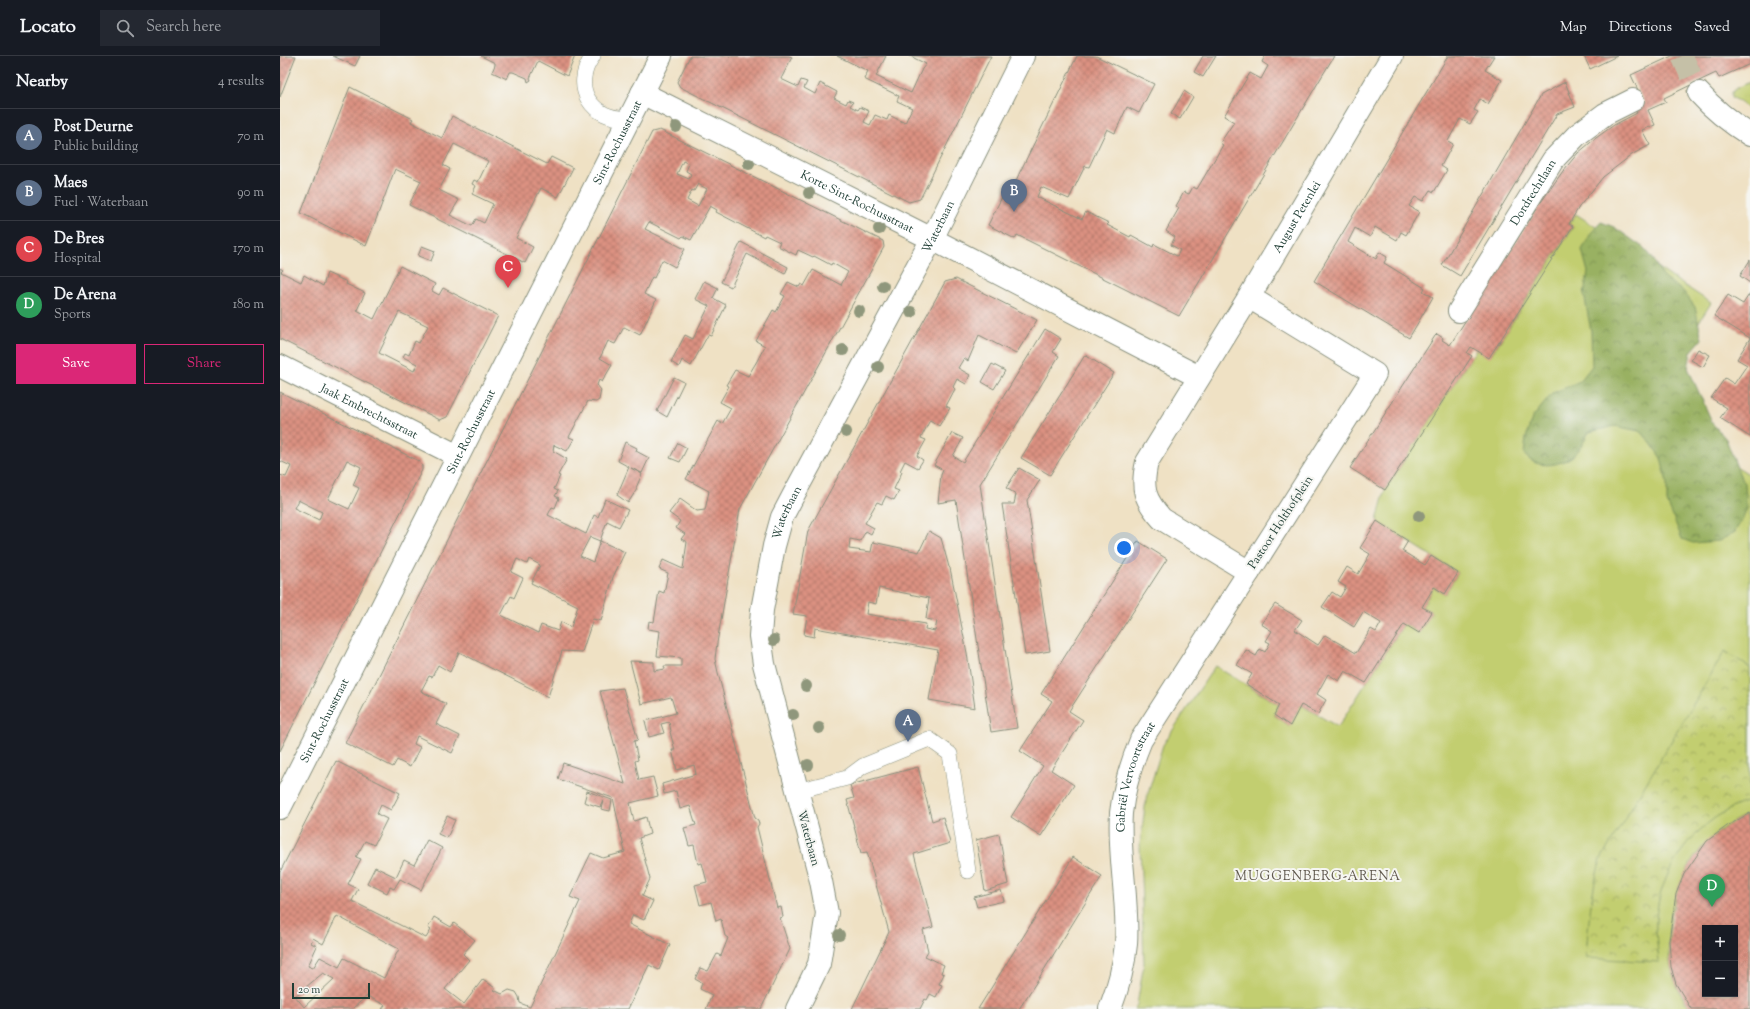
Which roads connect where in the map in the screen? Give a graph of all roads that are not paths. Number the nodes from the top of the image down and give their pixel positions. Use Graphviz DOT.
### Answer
graph roads {
  1 [pos="593,56"];
  2 [pos="1023,56"];
  3 [pos="1392,56"];
  4 [pos="656,59"];
  5 [pos="642,93"];
  6 [pos="1699,93"];
  7 [pos="1633,100"];
  8 [pos="629,118"];
  9 [pos="1750,135"];
  10 [pos="932,239"];
  11 [pos="1249,297"];
  12 [pos="1459,311"];
  13 [pos="280,366"];
  14 [pos="1199,377"];
  15 [pos="458,456"];
  16 [pos="1249,572"];
  17 [pos="797,792"];
  18 [pos="280,808"];
  19 [pos="968,871"];
  20 [pos="797,1009"];
  21 [pos="1110,1009"];
  1 -- 8 [label="lane"];
  2 -- 10 [label="street, Waterbaan"];
  3 -- 11 [label="street, August Petenlei"];
  4 -- 5 [label="street, Sint-Rochusstraat"];
  5 -- 8 [label="street, Sint-Rochusstraat"];
  5 -- 10 [label="street, Korte Sint-Rochusstraat"];
  6 -- 9 [label="street"];
  7 -- 12 [label="street, Dordrechtlaan"];
  8 -- 15 [label="street, Sint-Rochusstraat"];
  10 -- 14 [label="street, Korte Sint-Rochusstraat"];
  10 -- 17 [label="street, Waterbaan"];
  11 -- 14 [label="street, August Petenlei"];
  11 -- 16 [label="street, Pastoor Holthofplein"];
  13 -- 15 [label="street, Jaak Embrechtsstraat"];
  14 -- 16 [label="street, Pastoor Holthofplein"];
  15 -- 18 [label="street, Sint-Rochusstraat"];
  16 -- 21 [label="street, Gabriël Vervoortstraat"];
  17 -- 19 [label="lane"];
  17 -- 20 [label="street, Waterbaan"];
}
